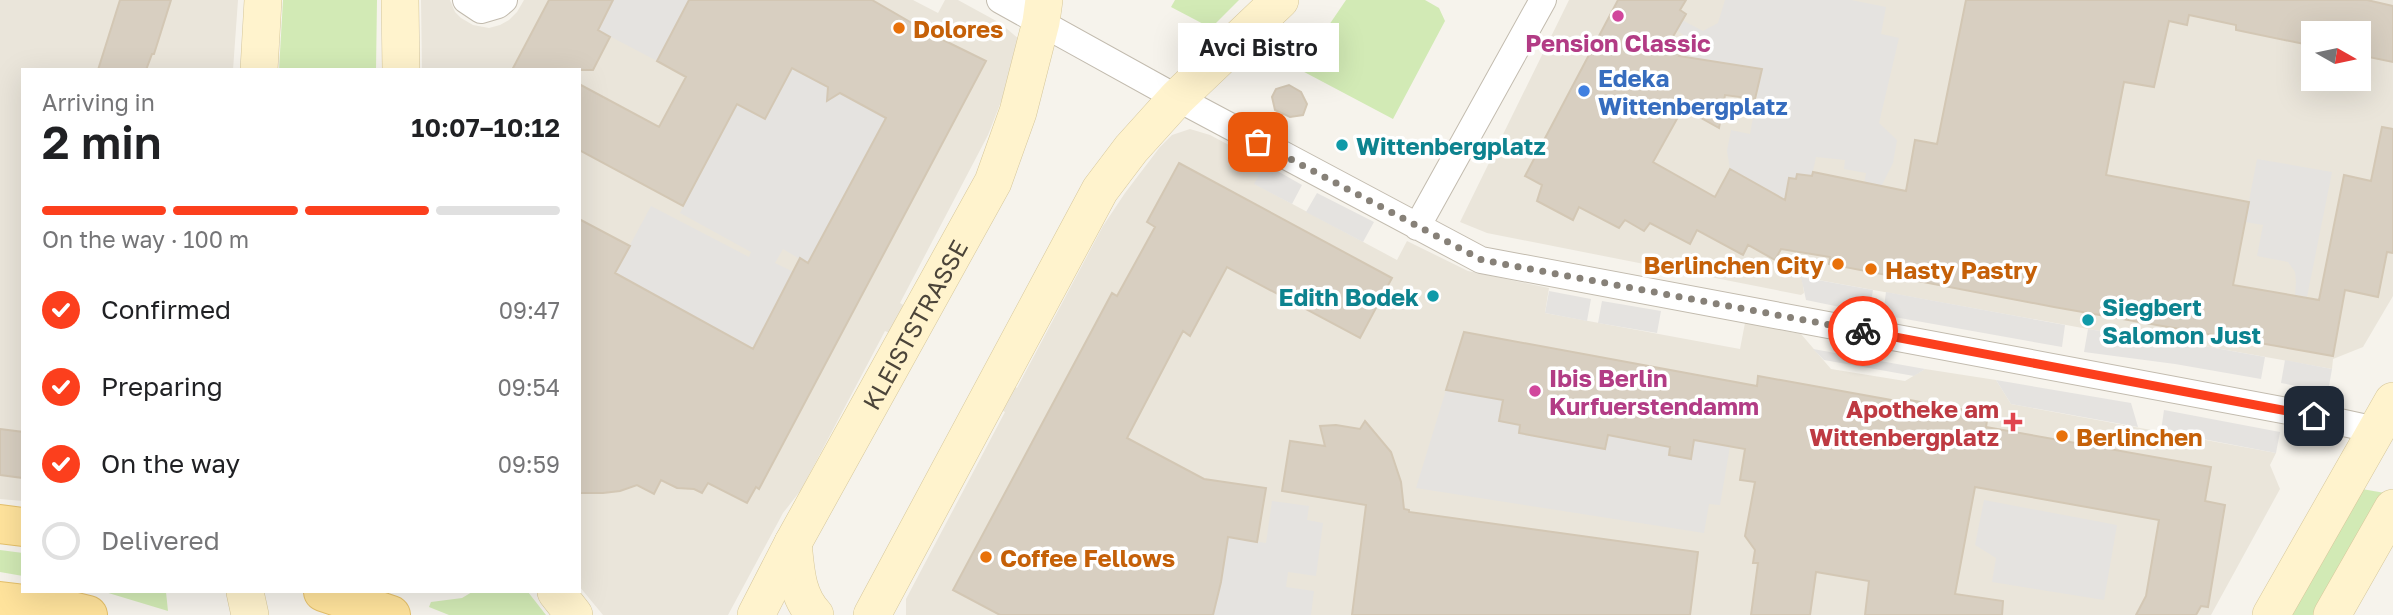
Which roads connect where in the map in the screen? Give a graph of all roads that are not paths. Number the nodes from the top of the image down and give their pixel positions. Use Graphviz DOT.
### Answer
graph roads {
  1 [pos="263,0"];
  2 [pos="400,0"];
  3 [pos="466,0"];
  4 [pos="504,0"];
  5 [pos="1000,0"];
  6 [pos="1280,0"];
  7 [pos="1543,0"];
  8 [pos="1043,11"];
  9 [pos="259,68"];
  10 [pos="401,68"];
  11 [pos="1177,99"];
  12 [pos="1417,227"];
  13 [pos="2387,422"];
  14 [pos="2393,508"];
  15 [pos="0,524"];
  16 [pos="21,527"];
  17 [pos="793,543"];
  18 [pos="245,593"];
  19 [pos="326,593"];
  20 [pos="557,593"];
  21 [pos="0,601"];
  22 [pos="373,607"];
  23 [pos="88,615"];
  24 [pos="250,615"];
  25 [pos="574,615"];
  26 [pos="756,615"];
  27 [pos="815,615"];
  28 [pos="872,615"];
  29 [pos="2271,615"];
  30 [pos="2332,615"];
  1 -- 9 [label="main road"];
  2 -- 10 [label="main road"];
  3 -- 4 [label="street"];
  5 -- 8 [label="street"];
  6 -- 11 [label="main road"];
  7 -- 12 [label="street"];
  8 -- 11 [label="street"];
  8 -- 17 [label="main road, KLEISTSTRASSE"];
  11 -- 12 [label="street"];
  11 -- 28 [label="main road"];
  12 -- 13 [label="street"];
  13 -- 29 [label="main road"];
  14 -- 30 [label="main road"];
  15 -- 16 [label="main road"];
  17 -- 26 [label="main road, KLEISTSTRASSE"];
  17 -- 27 [label="main road"];
  18 -- 24 [label="main road"];
  19 -- 22 [label="main road"];
  20 -- 25 [label="main road"];
  21 -- 23 [label="main road"];
}
